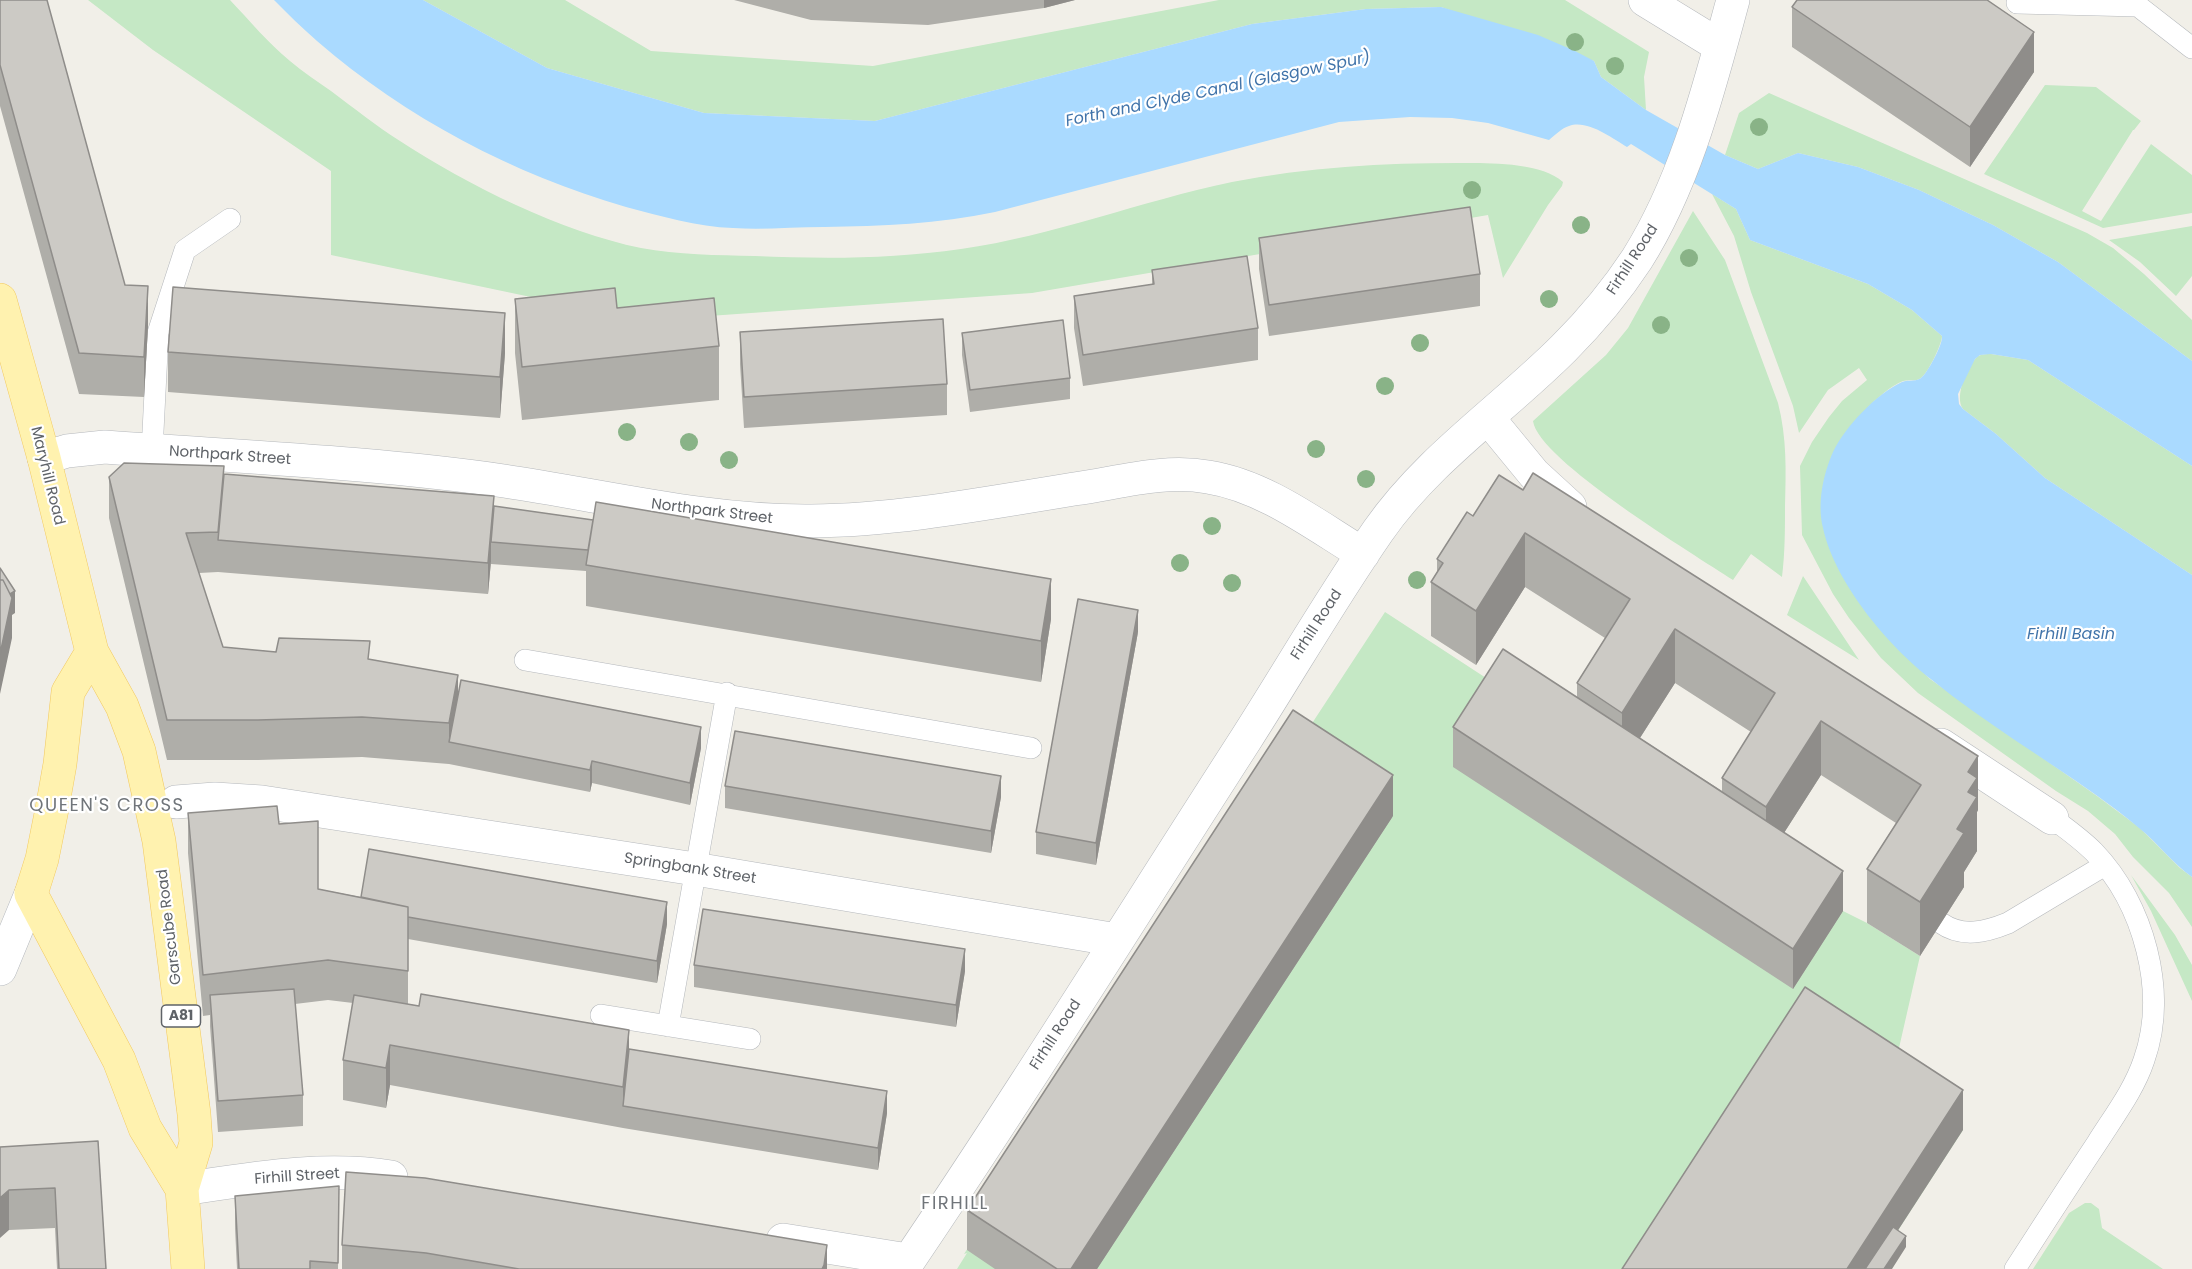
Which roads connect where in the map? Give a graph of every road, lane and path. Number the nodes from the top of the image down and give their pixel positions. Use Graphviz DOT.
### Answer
graph roads {
  1 [pos="1645,0"];
  2 [pos="1733,0"];
  3 [pos="2017,3"];
  4 [pos="1720,46"];
  5 [pos="2192,48"];
  6 [pos="230,219"];
  7 [pos="0,300"];
  8 [pos="1488,418"];
  9 [pos="152,451"];
  10 [pos="44,458"];
  11 [pos="1594,525"];
  12 [pos="1363,554"];
  13 [pos="92,652"];
  14 [pos="525,660"];
  15 [pos="727,693"];
  16 [pos="1918,730"];
  17 [pos="1031,748"];
  18 [pos="176,802"];
  19 [pos="2052,818"];
  20 [pos="159,841"];
  21 [pos="2105,865"];
  22 [pos="695,869"];
  23 [pos="31,894"];
  24 [pos="1941,923"];
  25 [pos="1117,940"];
  26 [pos="0,969"];
  27 [pos="601,1015"];
  28 [pos="668,1026"];
  29 [pos="750,1039"];
  30 [pos="419,1182"];
  31 [pos="183,1189"];
  32 [pos="757,1236"];
  33 [pos="905,1265"];
  34 [pos="188,1269"];
  35 [pos="2015,1269"];
  1 -- 4 [label="street"];
  2 -- 4 [label="street, Firhill Road"];
  3 -- 5 [label="lane"];
  4 -- 8 [label="street, Firhill Road"];
  6 -- 9 [label="lane"];
  7 -- 10 [label="main road, Maryhill Road / A81"];
  8 -- 11 [label="street"];
  8 -- 12 [label="street, Firhill Road"];
  9 -- 10 [label="street, Northpark Street"];
  9 -- 12 [label="street, Northpark Street"];
  10 -- 13 [label="main road, Maryhill Road / A81"];
  12 -- 25 [label="street, Firhill Road"];
  13 -- 20 [label="main road, Maryhill Road / A81"];
  13 -- 23 [label="main road"];
  14 -- 15 [label="lane"];
  15 -- 17 [label="lane"];
  15 -- 22 [label="lane"];
  16 -- 19 [label="street"];
  18 -- 22 [label="street, Springbank Street"];
  19 -- 21 [label="lane"];
  20 -- 31 [label="main road, Garscube Road / A81"];
  21 -- 24 [label="lane"];
  21 -- 35 [label="lane"];
  22 -- 25 [label="street, Springbank Street"];
  22 -- 28 [label="lane"];
  23 -- 26 [label="street"];
  23 -- 31 [label="main road, Garscube Road / A81"];
  25 -- 33 [label="street, Firhill Road"];
  27 -- 28 [label="lane"];
  28 -- 29 [label="lane"];
  30 -- 31 [label="street, Firhill Street"];
  31 -- 34 [label="main road, Garscube Road / A81"];
  32 -- 33 [label="street"];
}
